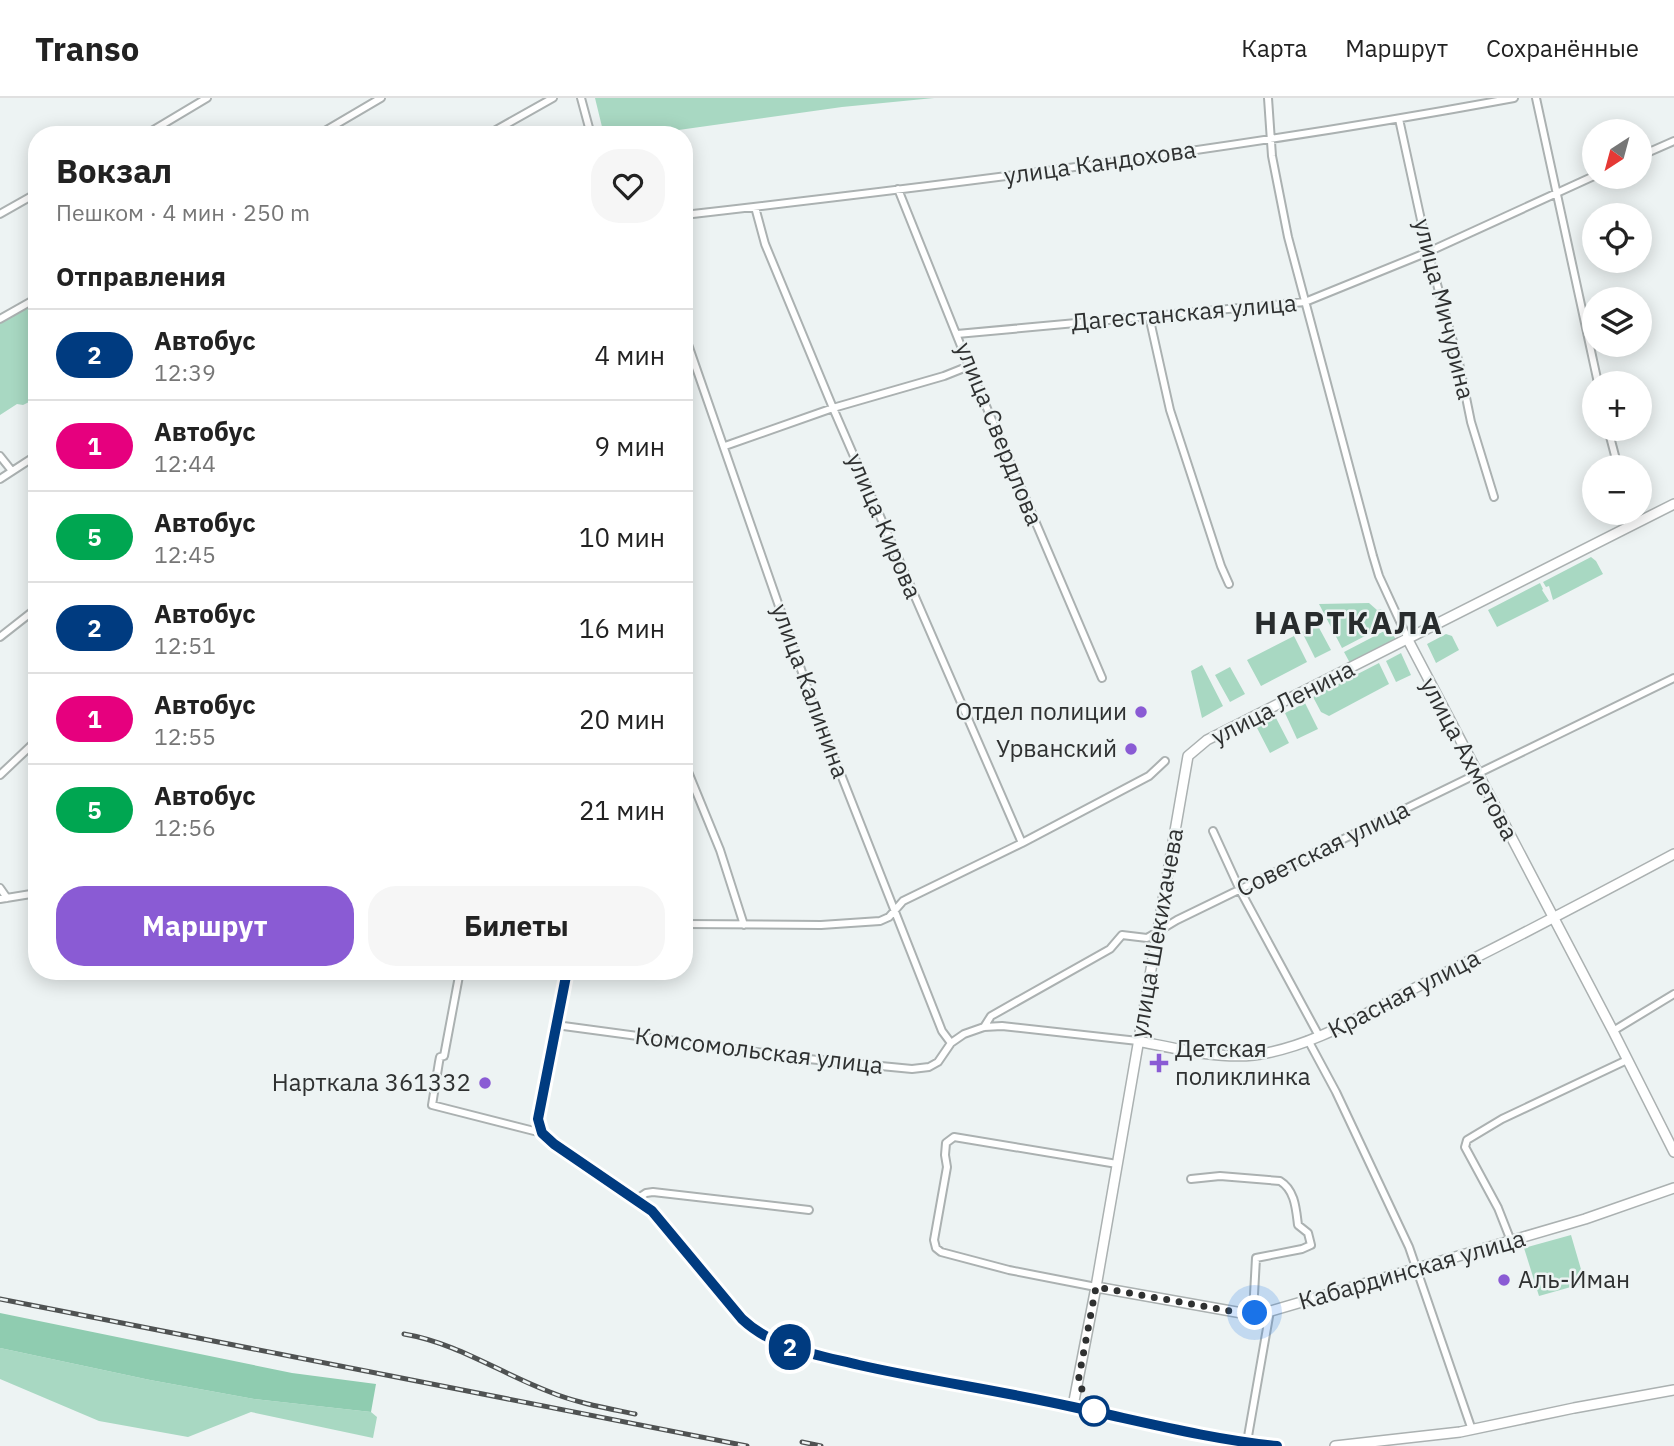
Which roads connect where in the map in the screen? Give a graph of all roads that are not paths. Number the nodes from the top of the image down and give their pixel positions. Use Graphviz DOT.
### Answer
graph roads {
  1 [pos="207,98"];
  2 [pos="381,98"];
  3 [pos="553,98"];
  4 [pos="581,98"];
  5 [pos="1268,98"];
  6 [pos="1514,98"];
  7 [pos="1536,98"];
  8 [pos="1399,119"];
  9 [pos="160,126"];
  10 [pos="333,126"];
  11 [pos="503,126"];
  12 [pos="589,126"];
  13 [pos="1272,140"];
  14 [pos="1674,141"];
  15 [pos="1652,151"];
  16 [pos="1582,182"];
  17 [pos="898,189"];
  18 [pos="1555,194"];
  19 [pos="28,197"];
  20 [pos="755,207"];
  21 [pos="0,214"];
  22 [pos="693,214"];
  23 [pos="1428,252"];
  24 [pos="1305,302"];
  25 [pos="28,303"];
  26 [pos="1149,316"];
  27 [pos="0,319"];
  28 [pos="957,334"];
  29 [pos="693,358"];
  30 [pos="969,366"];
  31 [pos="1595,371"];
  32 [pos="834,408"];
  33 [pos="725,446"];
  34 [pos="0,456"];
  35 [pos="28,461"];
  36 [pos="12,471"];
  37 [pos="0,479"];
  38 [pos="1494,497"];
  39 [pos="1674,505"];
  40 [pos="1229,584"];
  41 [pos="28,615"];
  42 [pos="0,637"];
  43 [pos="1408,640"];
  44 [pos="1102,678"];
  45 [pos="1674,678"];
  46 [pos="28,749"];
  47 [pos="1192,751"];
  48 [pos="1165,761"];
  49 [pos="1477,774"];
  50 [pos="0,775"];
  51 [pos="693,784"];
  52 [pos="1213,831"];
  53 [pos="1022,843"];
  54 [pos="1674,854"];
  55 [pos="0,888"];
  56 [pos="1240,891"];
  57 [pos="28,895"];
  58 [pos="3,899"];
  59 [pos="894,912"];
  60 [pos="1553,918"];
  61 [pos="693,924"];
  62 [pos="744,925"];
  63 [pos="1157,932"];
  64 [pos="458,980"];
  65 [pos="565,980"];
  66 [pos="1674,994"];
  67 [pos="555,1026"];
  68 [pos="984,1027"];
  69 [pos="1613,1031"];
  70 [pos="1319,1037"];
  71 [pos="1138,1041"];
  72 [pos="1308,1041"];
  73 [pos="951,1043"];
  74 [pos="1628,1060"];
  75 [pos="542,1133"];
  76 [pos="1674,1152"];
  77 [pos="1117,1164"];
  78 [pos="1191,1179"];
  79 [pos="1674,1188"];
  80 [pos="637,1199"];
  81 [pos="809,1210"];
  82 [pos="1511,1241"];
  83 [pos="1416,1268"];
  84 [pos="1096,1287"];
  85 [pos="1269,1311"];
  86 [pos="1253,1313"];
  87 [pos="1674,1390"];
  88 [pos="1073,1406"];
  89 [pos="1472,1430"];
  90 [pos="1247,1443"];
  91 [pos="1278,1446"];
  92 [pos="1335,1446"];
  1 -- 9 [label="street"];
  2 -- 10 [label="street"];
  3 -- 11 [label="street"];
  4 -- 12 [label="street"];
  5 -- 13 [label="street, улица Ахметова"];
  6 -- 8 [label="street, улица Кандохова"];
  7 -- 18 [label="street"];
  8 -- 13 [label="street, улица Кандохова"];
  8 -- 23 [label="street, улица Мичурина"];
  13 -- 17 [label="street, улица Кандохова"];
  13 -- 24 [label="street, улица Ахметова"];
  14 -- 15 [label="street"];
  16 -- 18 [label="street, Дагестанская улица"];
  17 -- 20 [label="street, улица Кандохова"];
  17 -- 28 [label="street, улица Свердлова"];
  18 -- 23 [label="street, Дагестанская улица"];
  18 -- 31 [label="street"];
  19 -- 21 [label="street"];
  20 -- 22 [label="street, улица Кандохова"];
  20 -- 32 [label="street, улица Кирова"];
  23 -- 24 [label="street, Дагестанская улица"];
  23 -- 38 [label="street, улица Мичурина"];
  24 -- 26 [label="street, Дагестанская улица"];
  24 -- 43 [label="street, улица Ахметова"];
  25 -- 27 [label="street"];
  26 -- 28 [label="street, Дагестанская улица"];
  26 -- 40 [label="street"];
  28 -- 30 [label="street, улица Свердлова"];
  29 -- 33 [label="street, улица Калинина"];
  30 -- 32 [label="street"];
  30 -- 44 [label="street, улица Свердлова"];
  32 -- 33 [label="street"];
  32 -- 53 [label="street, улица Кирова"];
  33 -- 59 [label="street, улица Калинина"];
  34 -- 36 [label="street"];
  35 -- 36 [label="street"];
  36 -- 37 [label="street"];
  39 -- 43 [label="street, улица Ленина"];
  41 -- 42 [label="street"];
  43 -- 47 [label="street, улица Ленина"];
  43 -- 49 [label="street, улица Ахметова"];
  45 -- 49 [label="street, Советская улица"];
  46 -- 50 [label="street"];
  47 -- 63 [label="street, улица Шекихачева"];
  48 -- 53 [label="street"];
  49 -- 56 [label="street, Советская улица"];
  49 -- 60 [label="street, улица Ахметова"];
  51 -- 62 [label="street"];
  52 -- 56 [label="street"];
  53 -- 59 [label="street"];
  54 -- 60 [label="street, Красная улица"];
  55 -- 58 [label="street"];
  56 -- 63 [label="street, Советская улица"];
  56 -- 70 [label="street"];
  57 -- 58 [label="street"];
  59 -- 62 [label="street"];
  59 -- 73 [label="street, улица Калинина"];
  60 -- 69 [label="street, улица Ахметова"];
  60 -- 70 [label="street, Красная улица"];
  61 -- 62 [label="street"];
  63 -- 68 [label="street, Советская улица"];
  63 -- 71 [label="street, улица Шекихачева"];
  64 -- 75 [label="street"];
  65 -- 67 [label="street"];
  66 -- 69 [label="street"];
  67 -- 73 [label="street, Комсомольская улица"];
  67 -- 75 [label="street"];
  68 -- 71 [label="street, Красная улица"];
  68 -- 73 [label="street, Красная улица"];
  69 -- 74 [label="street, улица Ахметова"];
  70 -- 72 [label="street, Красная улица"];
  71 -- 72 [label="street, Красная улица"];
  71 -- 77 [label="street, улица Шекихачева"];
  72 -- 83 [label="street"];
  74 -- 76 [label="street, улица Ахметова"];
  74 -- 82 [label="street"];
  75 -- 80 [label="street"];
  77 -- 84 [label="street, улица Шекихачева"];
  77 -- 84 [label="street, Кабардинская улица"];
  78 -- 86 [label="street"];
  79 -- 82 [label="street, Кабардинская улица"];
  80 -- 81 [label="street"];
  80 -- 88 [label="street"];
  82 -- 83 [label="street, Кабардинская улица"];
  83 -- 85 [label="street, Кабардинская улица"];
  83 -- 89 [label="street"];
  84 -- 86 [label="street, Кабардинская улица"];
  84 -- 88 [label="street, улица Шекихачева"];
  85 -- 86 [label="street, Кабардинская улица"];
  85 -- 90 [label="street"];
  87 -- 89 [label="street"];
  88 -- 90 [label="street"];
  89 -- 92 [label="street"];
  90 -- 91 [label="street"];
}
